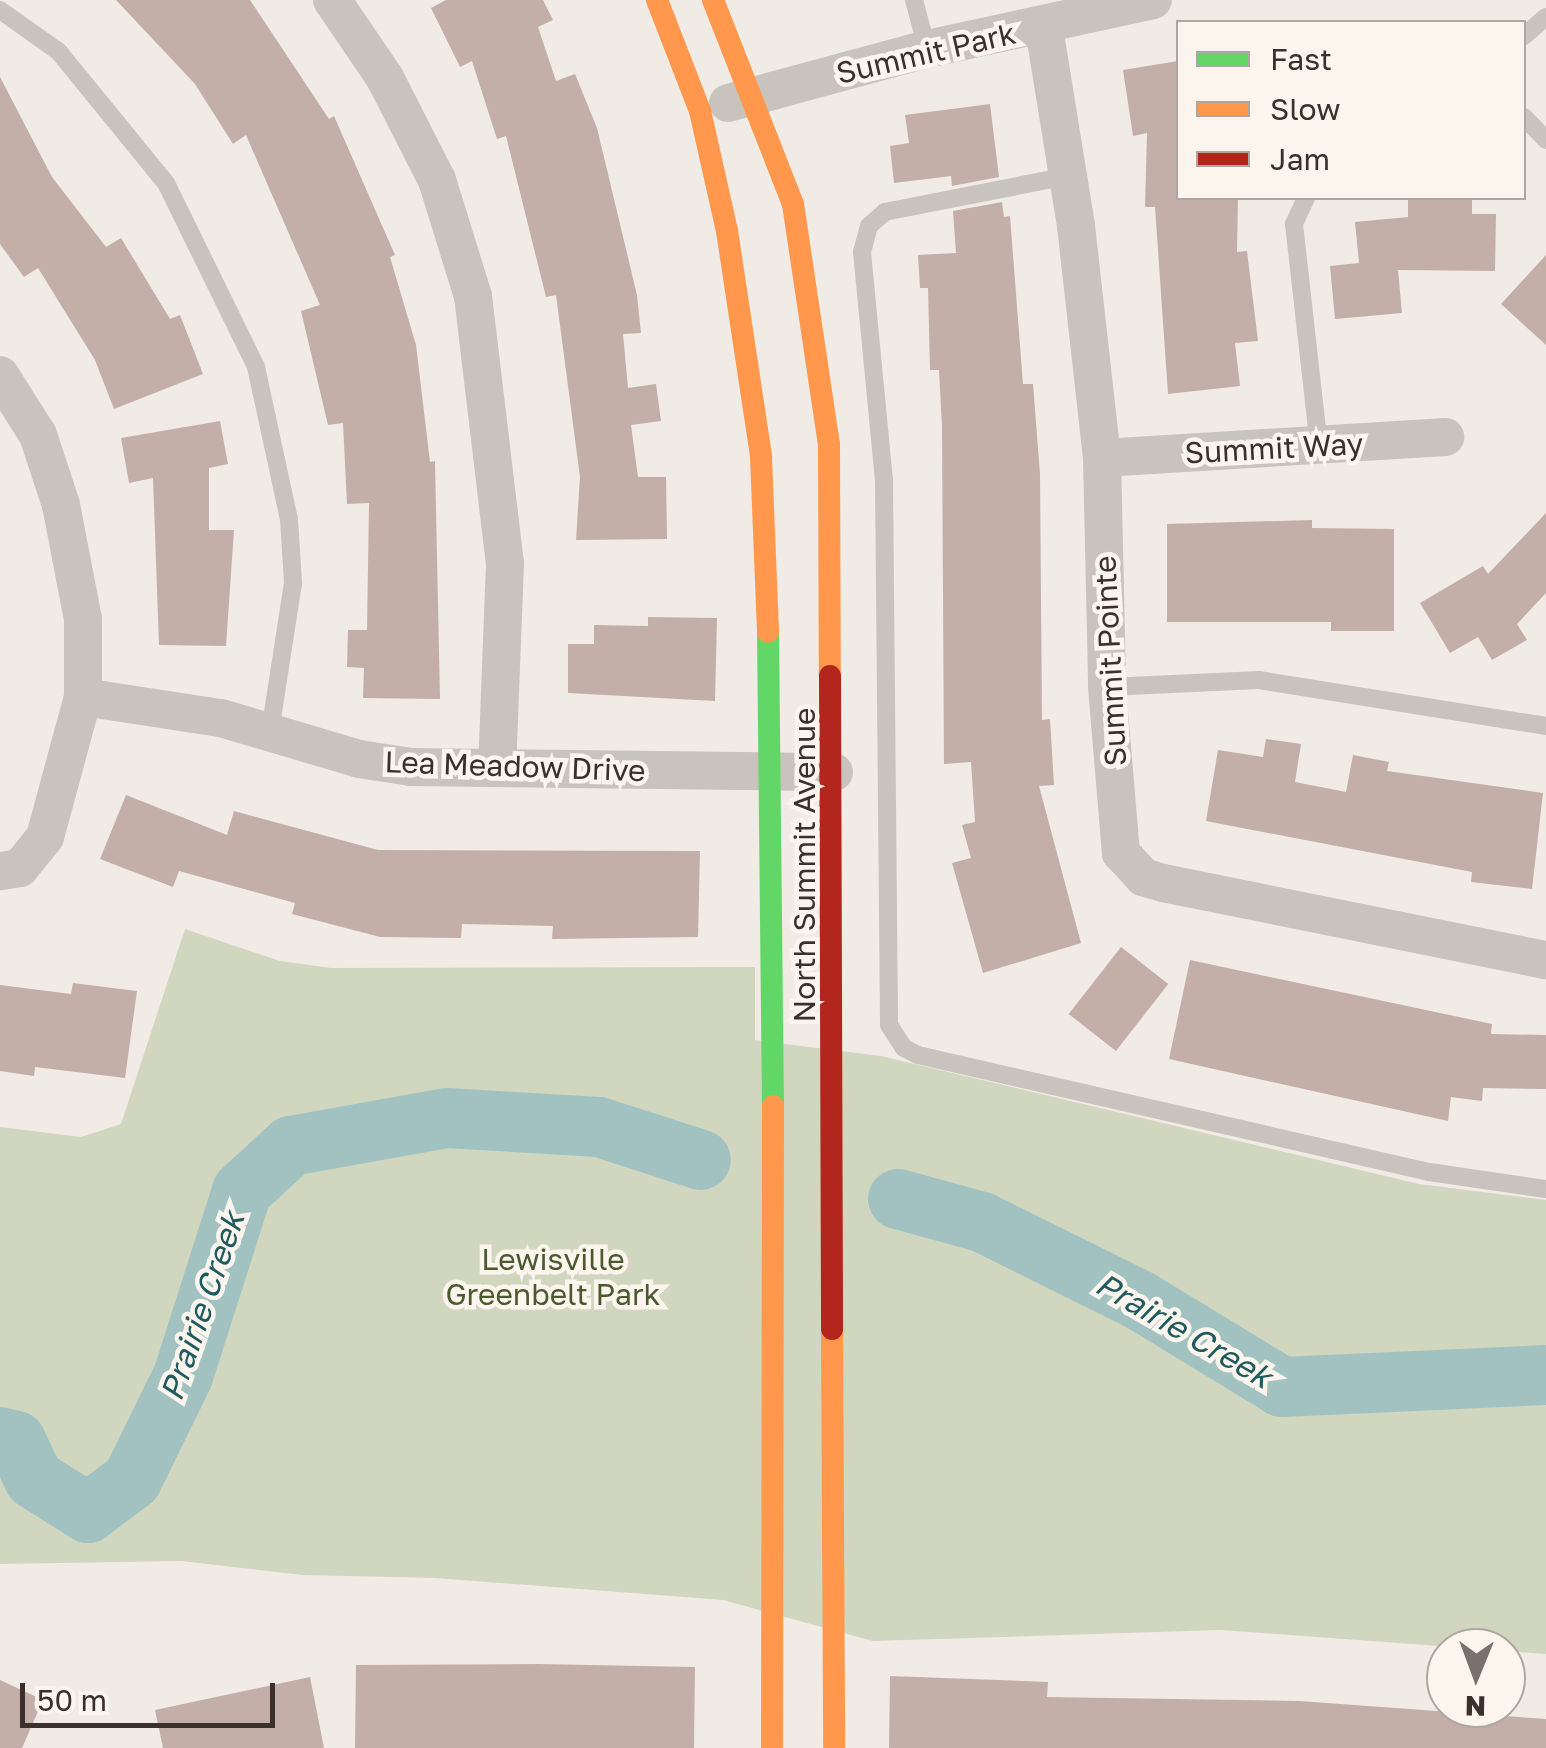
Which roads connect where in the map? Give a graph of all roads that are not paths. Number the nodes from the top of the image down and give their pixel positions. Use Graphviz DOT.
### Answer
graph roads {
  1 [pos="332,0"];
  2 [pos="657,0"];
  3 [pos="714,0"];
  4 [pos="914,0"];
  5 [pos="1153,0"];
  6 [pos="0,10"];
  7 [pos="1546,17"];
  8 [pos="1044,28"];
  9 [pos="1526,34"];
  10 [pos="927,49"];
  11 [pos="753,96"];
  12 [pos="700,111"];
  13 [pos="1526,119"];
  14 [pos="1546,140"];
  15 [pos="1068,176"];
  16 [pos="1305,200"];
  17 [pos="0,376"];
  18 [pos="1445,437"];
  19 [pos="1319,447"];
  20 [pos="1102,458"];
  21 [pos="1108,687"];
  22 [pos="84,696"];
  23 [pos="1546,726"];
  24 [pos="270,731"];
  25 [pos="497,767"];
  26 [pos="773,772"];
  27 [pos="834,772"];
  28 [pos="0,872"];
  29 [pos="1546,960"];
  30 [pos="1546,1189"];
  31 [pos="772,1748"];
  32 [pos="834,1748"];
  1 -- 25 [label="street"];
  2 -- 12 [label="main road, North Summit Avenue"];
  3 -- 11 [label="main road, North Summit Avenue"];
  4 -- 10 [label="lane"];
  5 -- 8 [label="street, Summit Park"];
  6 -- 24 [label="lane"];
  7 -- 9 [label="lane"];
  8 -- 10 [label="street, Summit Park"];
  8 -- 15 [label="street, Summit Pointe"];
  10 -- 11 [label="street, Summit Park"];
  11 -- 12 [label="street, Summit Park"];
  11 -- 27 [label="main road, North Summit Avenue"];
  12 -- 26 [label="main road, North Summit Avenue"];
  13 -- 14 [label="lane"];
  15 -- 20 [label="street, Summit Pointe"];
  15 -- 30 [label="lane"];
  16 -- 19 [label="lane"];
  17 -- 22 [label="street"];
  18 -- 19 [label="street, Summit Way"];
  19 -- 20 [label="street, Summit Way"];
  20 -- 21 [label="street, Summit Pointe"];
  21 -- 23 [label="lane"];
  21 -- 29 [label="street, Summit Pointe"];
  22 -- 24 [label="street, Lea Meadow Drive"];
  22 -- 28 [label="street"];
  24 -- 25 [label="street, Lea Meadow Drive"];
  25 -- 26 [label="street, Lea Meadow Drive"];
  26 -- 27 [label="street, Lea Meadow Drive"];
  26 -- 31 [label="main road, North Summit Avenue"];
  27 -- 32 [label="main road, North Summit Avenue"];
}
